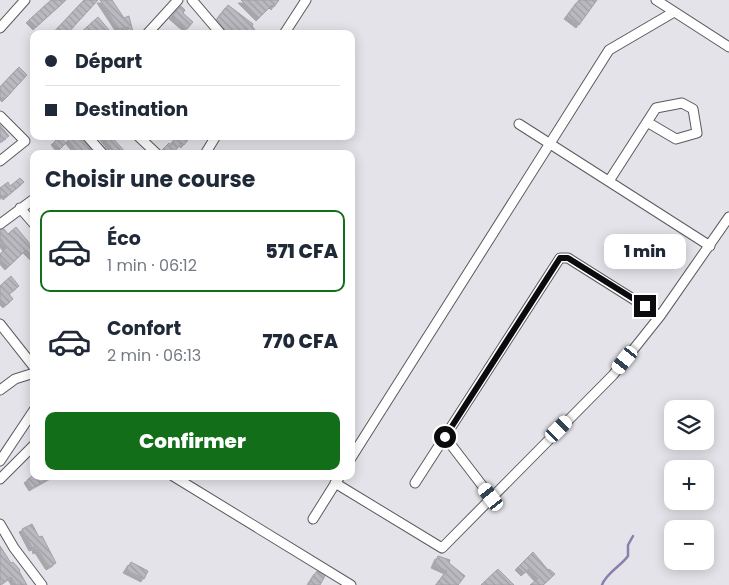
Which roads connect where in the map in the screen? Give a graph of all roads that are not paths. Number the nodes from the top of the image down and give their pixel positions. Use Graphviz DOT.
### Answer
graph roads {
  1 [pos="25,0"];
  2 [pos="178,0"];
  3 [pos="192,0"];
  4 [pos="306,0"];
  5 [pos="656,0"];
  6 [pos="674,12"];
  7 [pos="0,28"];
  8 [pos="152,30"];
  9 [pos="218,30"];
  10 [pos="287,30"];
  11 [pos="729,35"];
  12 [pos="726,45"];
  13 [pos="0,116"];
  14 [pos="647,122"];
  15 [pos="519,124"];
  16 [pos="91,140"];
  17 [pos="142,140"];
  18 [pos="549,143"];
  19 [pos="99,150"];
  20 [pos="153,150"];
  21 [pos="0,161"];
  22 [pos="609,181"];
  23 [pos="30,202"];
  24 [pos="20,208"];
  25 [pos="729,217"];
  26 [pos="30,219"];
  27 [pos="0,224"];
  28 [pos="710,246"];
  29 [pos="660,316"];
  30 [pos="0,324"];
  31 [pos="30,362"];
  32 [pos="30,375"];
  33 [pos="0,390"];
  34 [pos="30,416"];
  35 [pos="445,437"];
  36 [pos="30,449"];
  37 [pos="355,452"];
  38 [pos="0,462"];
  39 [pos="0,479"];
  40 [pos="180,480"];
  41 [pos="338,480"];
  42 [pos="416,483"];
  43 [pos="491,497"];
  44 [pos="313,520"];
  45 [pos="0,524"];
  46 [pos="42,585"];
  47 [pos="351,585"];
  1 -- 7 [label="street"];
  2 -- 8 [label="street"];
  3 -- 9 [label="street"];
  4 -- 10 [label="street"];
  5 -- 6 [label="street"];
  6 -- 12 [label="street"];
  6 -- 18 [label="street"];
  11 -- 12 [label="street"];
  13 -- 21 [label="street"];
  14 -- 14 [label="street"];
  14 -- 22 [label="street"];
  15 -- 18 [label="street"];
  16 -- 19 [label="street"];
  17 -- 20 [label="street"];
  18 -- 22 [label="street"];
  18 -- 37 [label="street"];
  22 -- 28 [label="street"];
  23 -- 24 [label="street"];
  24 -- 26 [label="street"];
  24 -- 27 [label="street"];
  25 -- 28 [label="street"];
  28 -- 29 [label="street"];
  29 -- 35 [label="street"];
  29 -- 43 [label="street"];
  30 -- 31 [label="street"];
  32 -- 33 [label="street"];
  34 -- 38 [label="street"];
  35 -- 42 [label="street"];
  35 -- 43 [label="street"];
  36 -- 39 [label="street"];
  40 -- 47 [label="street"];
  41 -- 43 [label="street"];
  41 -- 44 [label="street"];
  45 -- 46 [label="street"];
}
